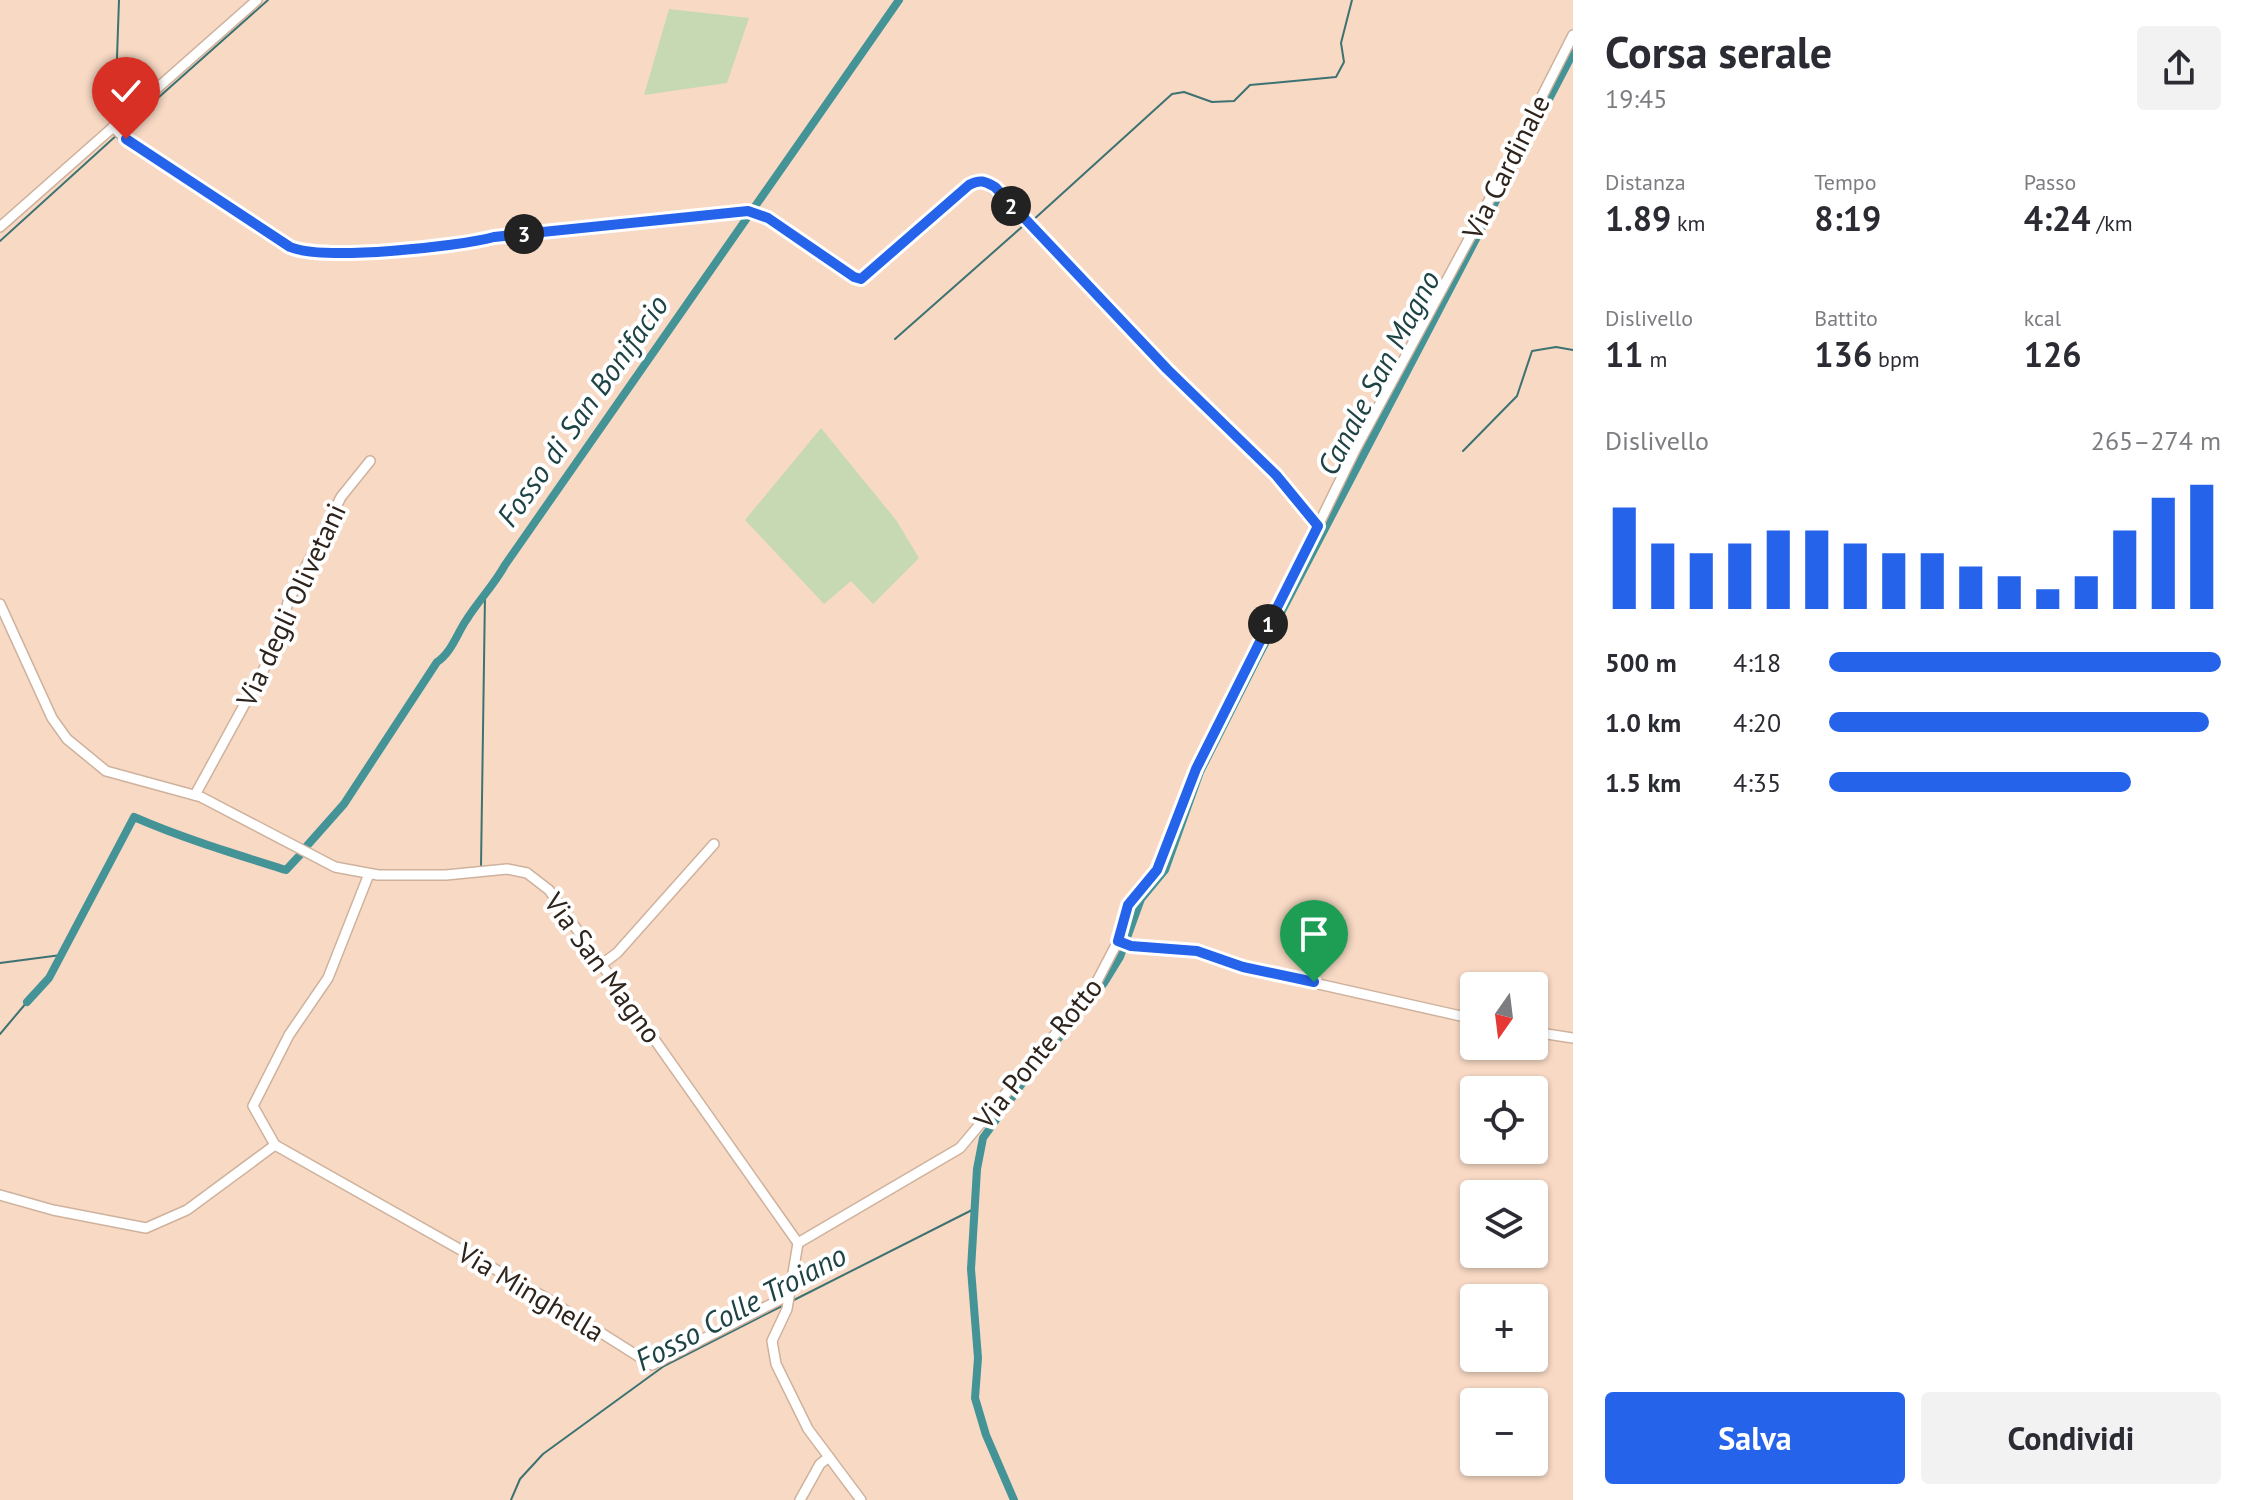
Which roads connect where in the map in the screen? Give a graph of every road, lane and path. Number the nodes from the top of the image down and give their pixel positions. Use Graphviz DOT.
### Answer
graph roads {
  1 [pos="257,0"];
  2 [pos="1573,35"];
  3 [pos="117,131"];
  4 [pos="0,227"];
  5 [pos="370,461"];
  6 [pos="1318,526"];
  7 [pos="0,604"];
  8 [pos="195,795"];
  9 [pos="714,844"];
  10 [pos="369,874"];
  11 [pos="1123,943"];
  12 [pos="602,964"];
  13 [pos="1460,1016"];
  14 [pos="1548,1034"];
  15 [pos="1573,1038"];
  16 [pos="275,1145"];
  17 [pos="0,1195"];
  18 [pos="798,1243"];
  19 [pos="788,1301"];
  20 [pos="829,1457"];
  21 [pos="800,1500"];
  22 [pos="861,1500"];
  1 -- 3 [label="street"];
  2 -- 6 [label="street, Via Cardinale"];
  3 -- 4 [label="street"];
  3 -- 6 [label="street"];
  5 -- 8 [label="street, Via degli Olivetani"];
  6 -- 11 [label="street, Via Cardinale"];
  7 -- 8 [label="street, Via San Magno"];
  8 -- 10 [label="street, Via San Magno"];
  9 -- 12 [label="street"];
  10 -- 12 [label="street, Via San Magno"];
  10 -- 16 [label="street"];
  11 -- 13 [label="street"];
  11 -- 18 [label="street, Via Ponte Rotto"];
  12 -- 18 [label="street, Via San Magno"];
  14 -- 15 [label="street"];
  16 -- 17 [label="street"];
  16 -- 19 [label="street, Via Minghella"];
  18 -- 19 [label="street"];
  19 -- 20 [label="street"];
  20 -- 21 [label="street"];
  20 -- 22 [label="street"];
}
